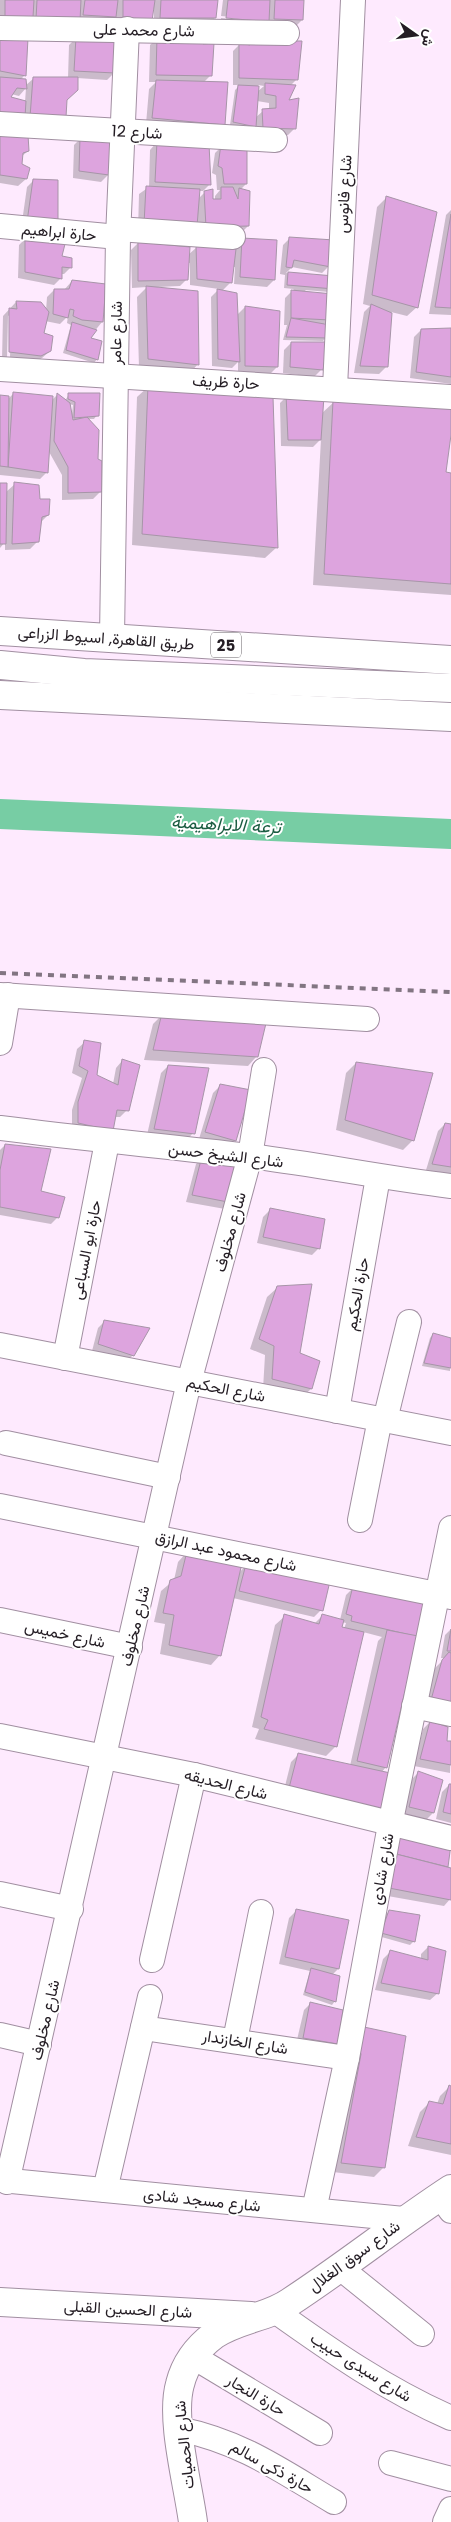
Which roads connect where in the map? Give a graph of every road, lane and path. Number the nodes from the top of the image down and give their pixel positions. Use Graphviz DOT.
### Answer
graph roads {
  1 [pos="353,0"];
  2 [pos="0,28"];
  3 [pos="126,29"];
  4 [pos="287,33"];
  5 [pos="0,124"];
  6 [pos="122,131"];
  7 [pos="275,140"];
  8 [pos="0,226"];
  9 [pos="118,233"];
  10 [pos="233,237"];
  11 [pos="0,369"];
  12 [pos="116,376"];
  13 [pos="335,388"];
  14 [pos="451,397"];
  15 [pos="0,631"];
  16 [pos="112,638"];
  17 [pos="451,660"];
  18 [pos="0,665"];
  19 [pos="451,688"];
  20 [pos="0,695"];
  21 [pos="451,718"];
  22 [pos="4,995"];
  23 [pos="367,1019"];
  24 [pos="0,1043"];
  25 [pos="264,1070"];
  26 [pos="0,1128"];
  27 [pos="107,1142"];
  28 [pos="250,1156"];
  29 [pos="378,1177"];
  30 [pos="451,1186"];
  31 [pos="409,1322"];
  32 [pos="0,1345"];
  33 [pos="66,1358"];
  34 [pos="189,1382"];
  35 [pos="337,1411"];
  36 [pos="382,1420"];
  37 [pos="451,1433"];
  38 [pos="6,1443"];
  39 [pos="168,1476"];
  40 [pos="0,1506"];
  41 [pos="360,1520"];
  42 [pos="451,1528"];
  43 [pos="155,1537"];
  44 [pos="445,1596"];
  45 [pos="0,1620"];
  46 [pos="130,1647"];
  47 [pos="414,1706"];
  48 [pos="451,1714"];
  49 [pos="0,1736"];
  50 [pos="106,1757"];
  51 [pos="194,1775"];
  52 [pos="390,1825"];
  53 [pos="451,1838"];
  54 [pos="0,1894"];
  55 [pos="71,1909"];
  56 [pos="261,1912"];
  57 [pos="152,1960"];
  58 [pos="150,1997"];
  59 [pos="143,2028"];
  60 [pos="0,2035"];
  61 [pos="235,2040"];
  62 [pos="39,2044"];
  63 [pos="347,2058"];
  64 [pos="4,2181"];
  65 [pos="105,2190"];
  66 [pos="447,2199"];
  67 [pos="314,2210"];
  68 [pos="404,2220"];
  69 [pos="339,2267"];
  70 [pos="0,2302"];
  71 [pos="265,2314"];
  72 [pos="422,2334"];
  73 [pos="192,2356"];
  74 [pos="451,2418"];
  75 [pos="179,2430"];
  76 [pos="320,2433"];
  77 [pos="391,2463"];
  78 [pos="451,2479"];
  79 [pos="334,2502"];
  80 [pos="451,2509"];
  81 [pos="194,2522"];
  82 [pos="445,2522"];
  1 -- 13 [label="street, شارع فانوس"];
  2 -- 3 [label="street, شارع محمد على"];
  3 -- 4 [label="street, شارع محمد على"];
  3 -- 6 [label="street, شارع عامر"];
  5 -- 6 [label="street, شارع 12"];
  6 -- 7 [label="street, شارع 12"];
  6 -- 9 [label="street, شارع عامر"];
  8 -- 9 [label="street, حارة ابراهيم"];
  9 -- 10 [label="street, حارة ابراهيم"];
  9 -- 12 [label="street, شارع عامر"];
  11 -- 12 [label="street, حارة ظريف"];
  12 -- 13 [label="street, حارة ظريف"];
  12 -- 16 [label="street, شارع عامر"];
  13 -- 14 [label="street, حارة ظريف"];
  15 -- 16 [label="main road, طريق القاهرة, اسيوط الزراعى / 25"];
  16 -- 17 [label="main road, طريق القاهرة, اسيوط الزراعى / 25"];
  18 -- 19 [label="main road"];
  20 -- 21 [label="main road"];
  22 -- 23 [label="street"];
  22 -- 24 [label="street"];
  25 -- 28 [label="street, شارع مخلوف"];
  26 -- 27 [label="street, شارع الشيخ حسن"];
  27 -- 28 [label="street, شارع الشيخ حسن"];
  27 -- 33 [label="street, حارة ابو السباعى"];
  28 -- 29 [label="street, شارع الشيخ حسن"];
  28 -- 34 [label="street, شارع مخلوف"];
  29 -- 30 [label="street, شارع الشيخ حسن"];
  29 -- 35 [label="street, حارة الحكيم"];
  31 -- 36 [label="street"];
  32 -- 33 [label="street, شارع الحكيم"];
  33 -- 34 [label="street, شارع الحكيم"];
  34 -- 35 [label="street, شارع الحكيم"];
  34 -- 39 [label="street, شارع مخلوف"];
  35 -- 36 [label="street, شارع الحكيم"];
  36 -- 37 [label="street, شارع الحكيم"];
  36 -- 41 [label="street"];
  38 -- 39 [label="street"];
  39 -- 43 [label="street, شارع مخلوف"];
  40 -- 43 [label="street, شارع محمود عبد الرازق"];
  42 -- 44 [label="street, شارع شادى"];
  43 -- 44 [label="street, شارع محمود عبد الرازق"];
  43 -- 46 [label="street, شارع مخلوف"];
  44 -- 47 [label="street, شارع شادى"];
  45 -- 46 [label="street, شارع خميس"];
  46 -- 50 [label="street, شارع مخلوف"];
  47 -- 48 [label="street"];
  47 -- 52 [label="street, شارع شادى"];
  49 -- 50 [label="street, شارع الحديقه"];
  50 -- 51 [label="street, شارع الحديقه"];
  50 -- 55 [label="street, شارع مخلوف"];
  51 -- 52 [label="street, شارع الحديقه"];
  51 -- 57 [label="street"];
  52 -- 53 [label="street, شارع الحديقه"];
  52 -- 63 [label="street, شارع شادى"];
  54 -- 55 [label="street"];
  55 -- 62 [label="street, شارع مخلوف"];
  56 -- 61 [label="street"];
  58 -- 59 [label="street"];
  59 -- 61 [label="street, شارع الخازندار"];
  59 -- 65 [label="street"];
  60 -- 62 [label="street"];
  61 -- 63 [label="street, شارع الخازندار"];
  62 -- 64 [label="street, شارع مخلوف"];
  63 -- 67 [label="street, شارع شادى"];
  64 -- 65 [label="street, شارع مسجد شادى"];
  65 -- 67 [label="street, شارع مسجد شادى"];
  66 -- 68 [label="main road, شارع سوق الغلال"];
  67 -- 68 [label="street, شارع مسجد شادى"];
  68 -- 69 [label="main road, شارع سوق الغلال"];
  69 -- 71 [label="main road, شارع سوق الغلال"];
  69 -- 72 [label="street"];
  70 -- 71 [label="main road, شارع الحسين القبلى"];
  71 -- 73 [label="main road, شارع الحميات"];
  71 -- 74 [label="street, شارع سيدى حبيب"];
  73 -- 75 [label="main road, شارع الحميات"];
  73 -- 76 [label="street, حارة النجار"];
  75 -- 79 [label="street, حارة ذكى سالم"];
  75 -- 81 [label="main road, شارع الحميات"];
  77 -- 78 [label="street"];
  80 -- 82 [label="street"];
}
